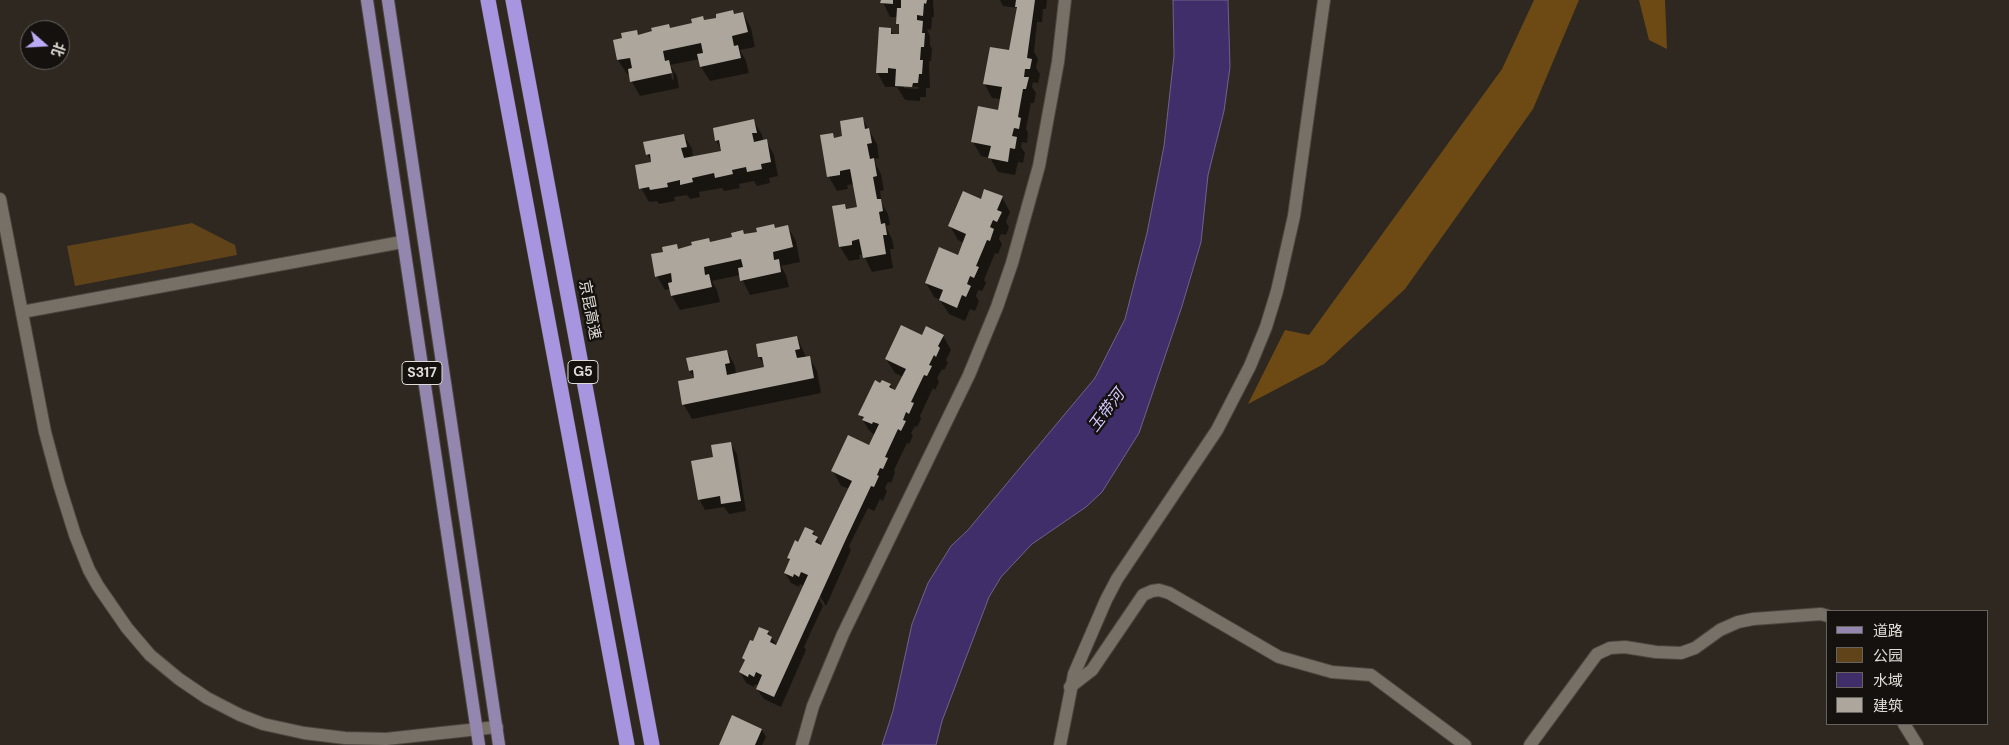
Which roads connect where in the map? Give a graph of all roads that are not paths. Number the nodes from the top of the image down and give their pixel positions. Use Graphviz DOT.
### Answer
graph roads {
  1 [pos="367,0"];
  2 [pos="388,0"];
  3 [pos="488,0"];
  4 [pos="513,0"];
  5 [pos="1065,0"];
  6 [pos="1324,0"];
  7 [pos="0,199"];
  8 [pos="402,242"];
  9 [pos="22,312"];
  10 [pos="1826,615"];
  11 [pos="1070,687"];
  12 [pos="1905,725"];
  13 [pos="496,727"];
  14 [pos="476,729"];
  15 [pos="802,742"];
  16 [pos="479,745"];
  17 [pos="499,745"];
  18 [pos="627,745"];
  19 [pos="652,745"];
  20 [pos="1060,745"];
  21 [pos="1465,745"];
  22 [pos="1530,745"];
  23 [pos="1917,745"];
  1 -- 8 [label="main road, S317"];
  2 -- 13 [label="main road, S317"];
  3 -- 18 [label="highway, G5"];
  4 -- 19 [label="highway, 京昆高速 / G5"];
  5 -- 15 [label="street"];
  6 -- 11 [label="street"];
  7 -- 9 [label="street"];
  8 -- 9 [label="street"];
  8 -- 14 [label="main road, S317"];
  9 -- 14 [label="street"];
  10 -- 22 [label="street"];
  11 -- 20 [label="street"];
  11 -- 21 [label="street"];
  12 -- 23 [label="street"];
  13 -- 14 [label="street"];
  13 -- 17 [label="main road, S317"];
  14 -- 16 [label="main road, S317"];
}
